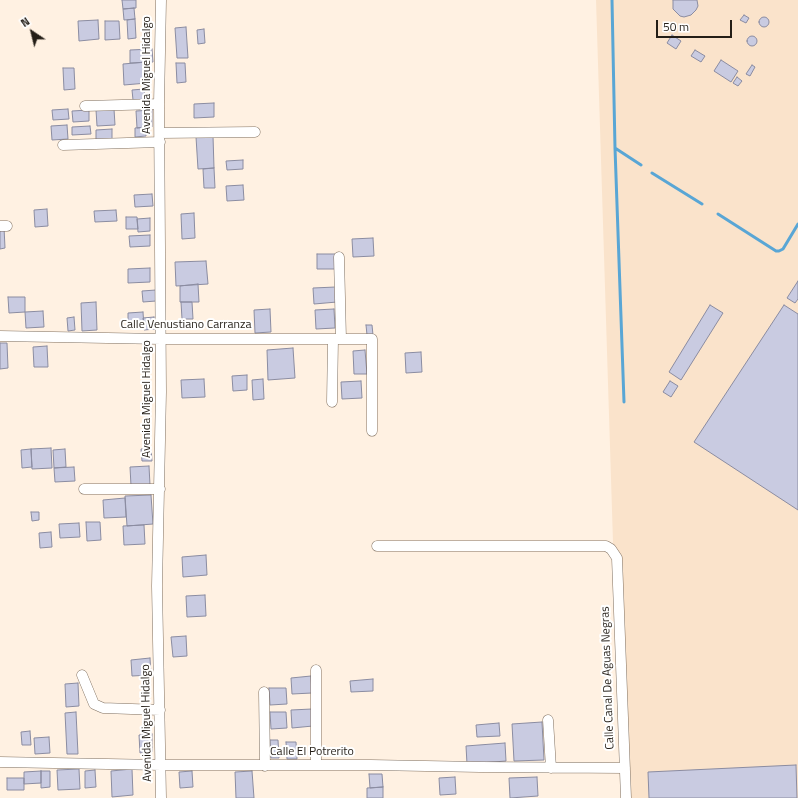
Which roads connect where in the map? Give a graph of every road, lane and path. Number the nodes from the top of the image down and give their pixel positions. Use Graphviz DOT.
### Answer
graph roads {
  1 [pos="161,0"];
  2 [pos="159,104"];
  3 [pos="85,106"];
  4 [pos="255,132"];
  5 [pos="160,138"];
  6 [pos="63,145"];
  7 [pos="339,257"];
  8 [pos="0,336"];
  9 [pos="160,339"];
  10 [pos="337,339"];
  11 [pos="332,402"];
  12 [pos="372,431"];
  13 [pos="84,489"];
  14 [pos="160,489"];
  15 [pos="377,546"];
  16 [pos="316,670"];
  17 [pos="82,675"];
  18 [pos="264,692"];
  19 [pos="160,710"];
  20 [pos="548,720"];
  21 [pos="0,762"];
  22 [pos="161,765"];
  23 [pos="316,765"];
  24 [pos="265,766"];
  25 [pos="551,768"];
  26 [pos="625,768"];
  27 [pos="161,798"];
  28 [pos="626,798"];
  1 -- 2 [label="street, Avenida Miguel Hidalgo"];
  2 -- 3 [label="street"];
  2 -- 5 [label="street, Avenida Miguel Hidalgo"];
  4 -- 5 [label="street"];
  5 -- 6 [label="street"];
  5 -- 9 [label="street, Avenida Miguel Hidalgo"];
  7 -- 10 [label="street"];
  8 -- 9 [label="street, Calle Venustiano Carranza"];
  9 -- 10 [label="street, Calle Venustiano Carranza"];
  9 -- 14 [label="street, Avenida Miguel Hidalgo"];
  10 -- 11 [label="street"];
  10 -- 12 [label="street, Calle Venustiano Carranza"];
  13 -- 14 [label="street"];
  14 -- 19 [label="street, Avenida Miguel Hidalgo"];
  15 -- 26 [label="street, Calle Canal De Aguas Negras"];
  16 -- 23 [label="street"];
  17 -- 19 [label="street"];
  18 -- 24 [label="street"];
  19 -- 22 [label="street, Avenida Miguel Hidalgo"];
  20 -- 25 [label="street"];
  21 -- 22 [label="street, Calle El Potrerito"];
  22 -- 24 [label="street, Calle El Potrerito"];
  22 -- 27 [label="street, Avenida Miguel Hidalgo"];
  23 -- 24 [label="street, Calle El Potrerito"];
  23 -- 25 [label="street, Calle El Potrerito"];
  25 -- 26 [label="street, Calle El Potrerito"];
  26 -- 28 [label="street, Calle Canal De Aguas Negras"];
}
